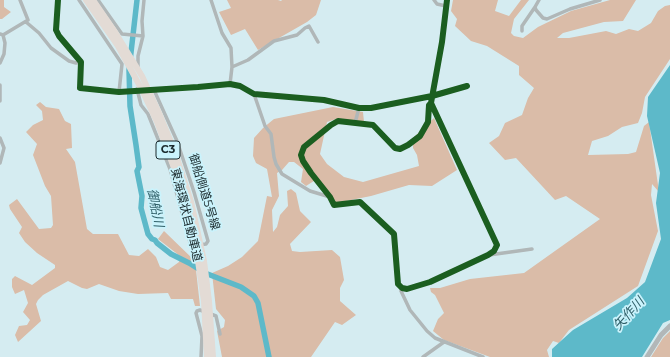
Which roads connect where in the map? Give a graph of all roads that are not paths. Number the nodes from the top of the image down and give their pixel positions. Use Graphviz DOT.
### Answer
graph roads {
  1 [pos="20,0"];
  2 [pos="58,0"];
  3 [pos="79,0"];
  4 [pos="86,0"];
  5 [pos="93,0"];
  6 [pos="98,0"];
  7 [pos="144,0"];
  8 [pos="211,0"];
  9 [pos="434,0"];
  10 [pos="447,0"];
  11 [pos="539,0"];
  12 [pos="600,0"];
  13 [pos="584,2"];
  14 [pos="446,6"];
  15 [pos="535,7"];
  16 [pos="26,22"];
  17 [pos="115,25"];
  18 [pos="522,32"];
  19 [pos="1,34"];
  20 [pos="103,36"];
  21 [pos="142,36"];
  22 [pos="318,42"];
  23 [pos="81,62"];
  24 [pos="0,63"];
  25 [pos="232,67"];
  26 [pos="230,84"];
  27 [pos="0,85"];
  28 [pos="467,86"];
  29 [pos="136,90"];
  30 [pos="154,90"];
  31 [pos="121,92"];
  32 [pos="254,94"];
  33 [pos="432,96"];
  34 [pos="0,101"];
  35 [pos="432,103"];
  36 [pos="358,108"];
  37 [pos="355,123"];
  38 [pos="0,138"];
  39 [pos="177,141"];
  40 [pos="159,142"];
  41 [pos="0,163"];
  42 [pos="194,192"];
  43 [pos="178,194"];
  44 [pos="330,197"];
  45 [pos="532,249"];
  46 [pos="488,255"];
  47 [pos="402,288"];
  48 [pos="208,316"];
  49 [pos="670,326"];
  50 [pos="220,334"];
  51 [pos="444,342"];
  52 [pos="474,356"];
  53 [pos="201,357"];
  54 [pos="207,357"];
  55 [pos="213,357"];
  56 [pos="423,357"];
  57 [pos="483,357"];
  58 [pos="646,357"];
  1 -- 16 [label="street"];
  2 -- 23 [label="street"];
  3 -- 20 [label="street"];
  4 -- 48 [label="highway, 東海環状自動車道 / C3"];
  5 -- 48 [label="highway, 東海環状自動車道 / C3"];
  6 -- 17 [label="street"];
  7 -- 21 [label="street"];
  8 -- 25 [label="street"];
  9 -- 14 [label="street"];
  10 -- 14 [label="street"];
  11 -- 15 [label="street"];
  12 -- 13 [label="street"];
  13 -- 15 [label="street"];
  14 -- 33 [label="street"];
  15 -- 18 [label="street"];
  16 -- 19 [label="street"];
  16 -- 23 [label="street"];
  17 -- 20 [label="street"];
  17 -- 21 [label="street"];
  19 -- 24 [label="street"];
  20 -- 31 [label="street"];
  21 -- 29 [label="street"];
  22 -- 25 [label="street"];
  23 -- 31 [label="street"];
  25 -- 26 [label="street"];
  26 -- 30 [label="street"];
  26 -- 32 [label="street"];
  27 -- 34 [label="street"];
  28 -- 33 [label="street"];
  29 -- 30 [label="street"];
  29 -- 31 [label="street"];
  29 -- 40 [label="street, 御船側道5号線"];
  30 -- 39 [label="street, 御船側道5号線"];
  32 -- 36 [label="street"];
  32 -- 44 [label="street"];
  33 -- 35 [label="street"];
  33 -- 36 [label="street"];
  35 -- 37 [label="street"];
  35 -- 46 [label="street"];
  36 -- 37 [label="street"];
  37 -- 44 [label="street"];
  38 -- 41 [label="street"];
  39 -- 40 [label="street"];
  39 -- 42 [label="street, 御船側道5号線"];
  40 -- 43 [label="street, 御船側道5号線"];
  42 -- 43 [label="street"];
  42 -- 43 [label="street, 御船側道5号線"];
  44 -- 47 [label="street"];
  45 -- 46 [label="street"];
  46 -- 47 [label="street"];
  47 -- 51 [label="street"];
  48 -- 54 [label="highway, 東海環状自動車道 / C3"];
  48 -- 55 [label="highway, 東海環状自動車道 / C3"];
  49 -- 58 [label="main road"];
  50 -- 53 [label="street"];
  51 -- 52 [label="street"];
  51 -- 56 [label="street"];
  52 -- 57 [label="street"];
}
